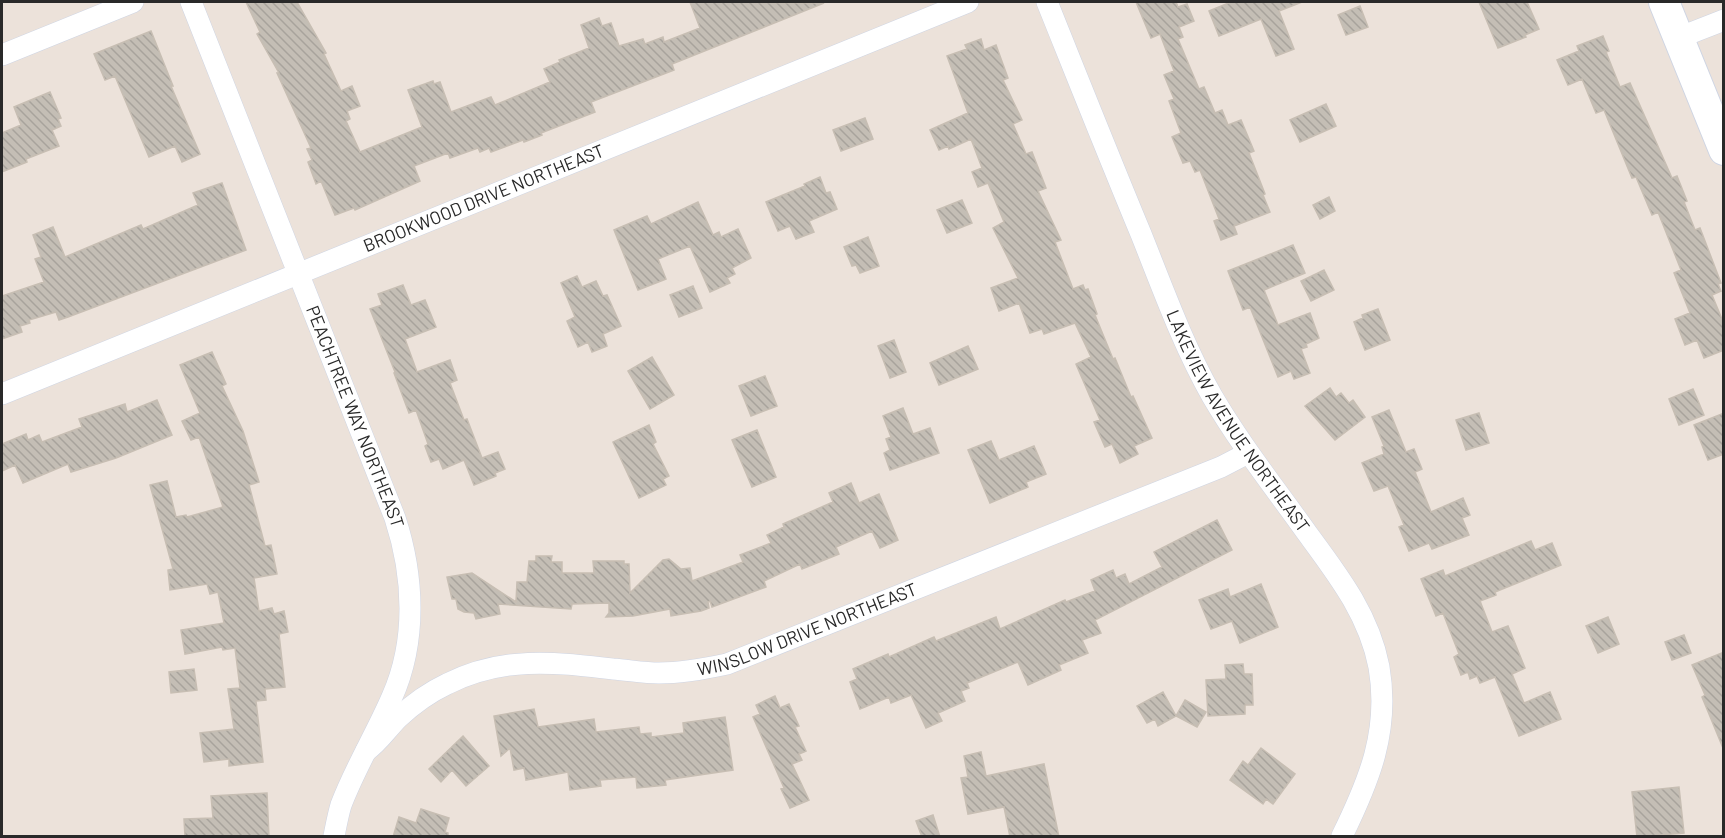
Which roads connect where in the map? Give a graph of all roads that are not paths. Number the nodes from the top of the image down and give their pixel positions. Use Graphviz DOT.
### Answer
graph roads {
  1 [pos="133,2"];
  2 [pos="191,2"];
  3 [pos="968,2"];
  4 [pos="1047,2"];
  5 [pos="1664,2"];
  6 [pos="1724,20"];
  7 [pos="1678,38"];
  8 [pos="2,55"];
  9 [pos="1724,150"];
  10 [pos="299,273"];
  11 [pos="2,394"];
  12 [pos="1248,453"];
  13 [pos="366,751"];
  14 [pos="334,837"];
  15 [pos="1342,837"];
  1 -- 8 [label="street"];
  2 -- 10 [label="street, PEACHTREE WAY NORTHEAST"];
  3 -- 10 [label="street, BROOKWOOD DRIVE NORTHEAST"];
  4 -- 12 [label="street, LAKEVIEW AVENUE NORTHEAST"];
  5 -- 7 [label="main road"];
  6 -- 7 [label="street"];
  7 -- 9 [label="main road"];
  10 -- 11 [label="street, BROOKWOOD DRIVE NORTHEAST"];
  10 -- 13 [label="street, PEACHTREE WAY NORTHEAST"];
  12 -- 13 [label="street, WINSLOW DRIVE NORTHEAST"];
  12 -- 15 [label="street, LAKEVIEW AVENUE NORTHEAST"];
  13 -- 14 [label="street, PEACHTREE WAY NORTHEAST"];
}
